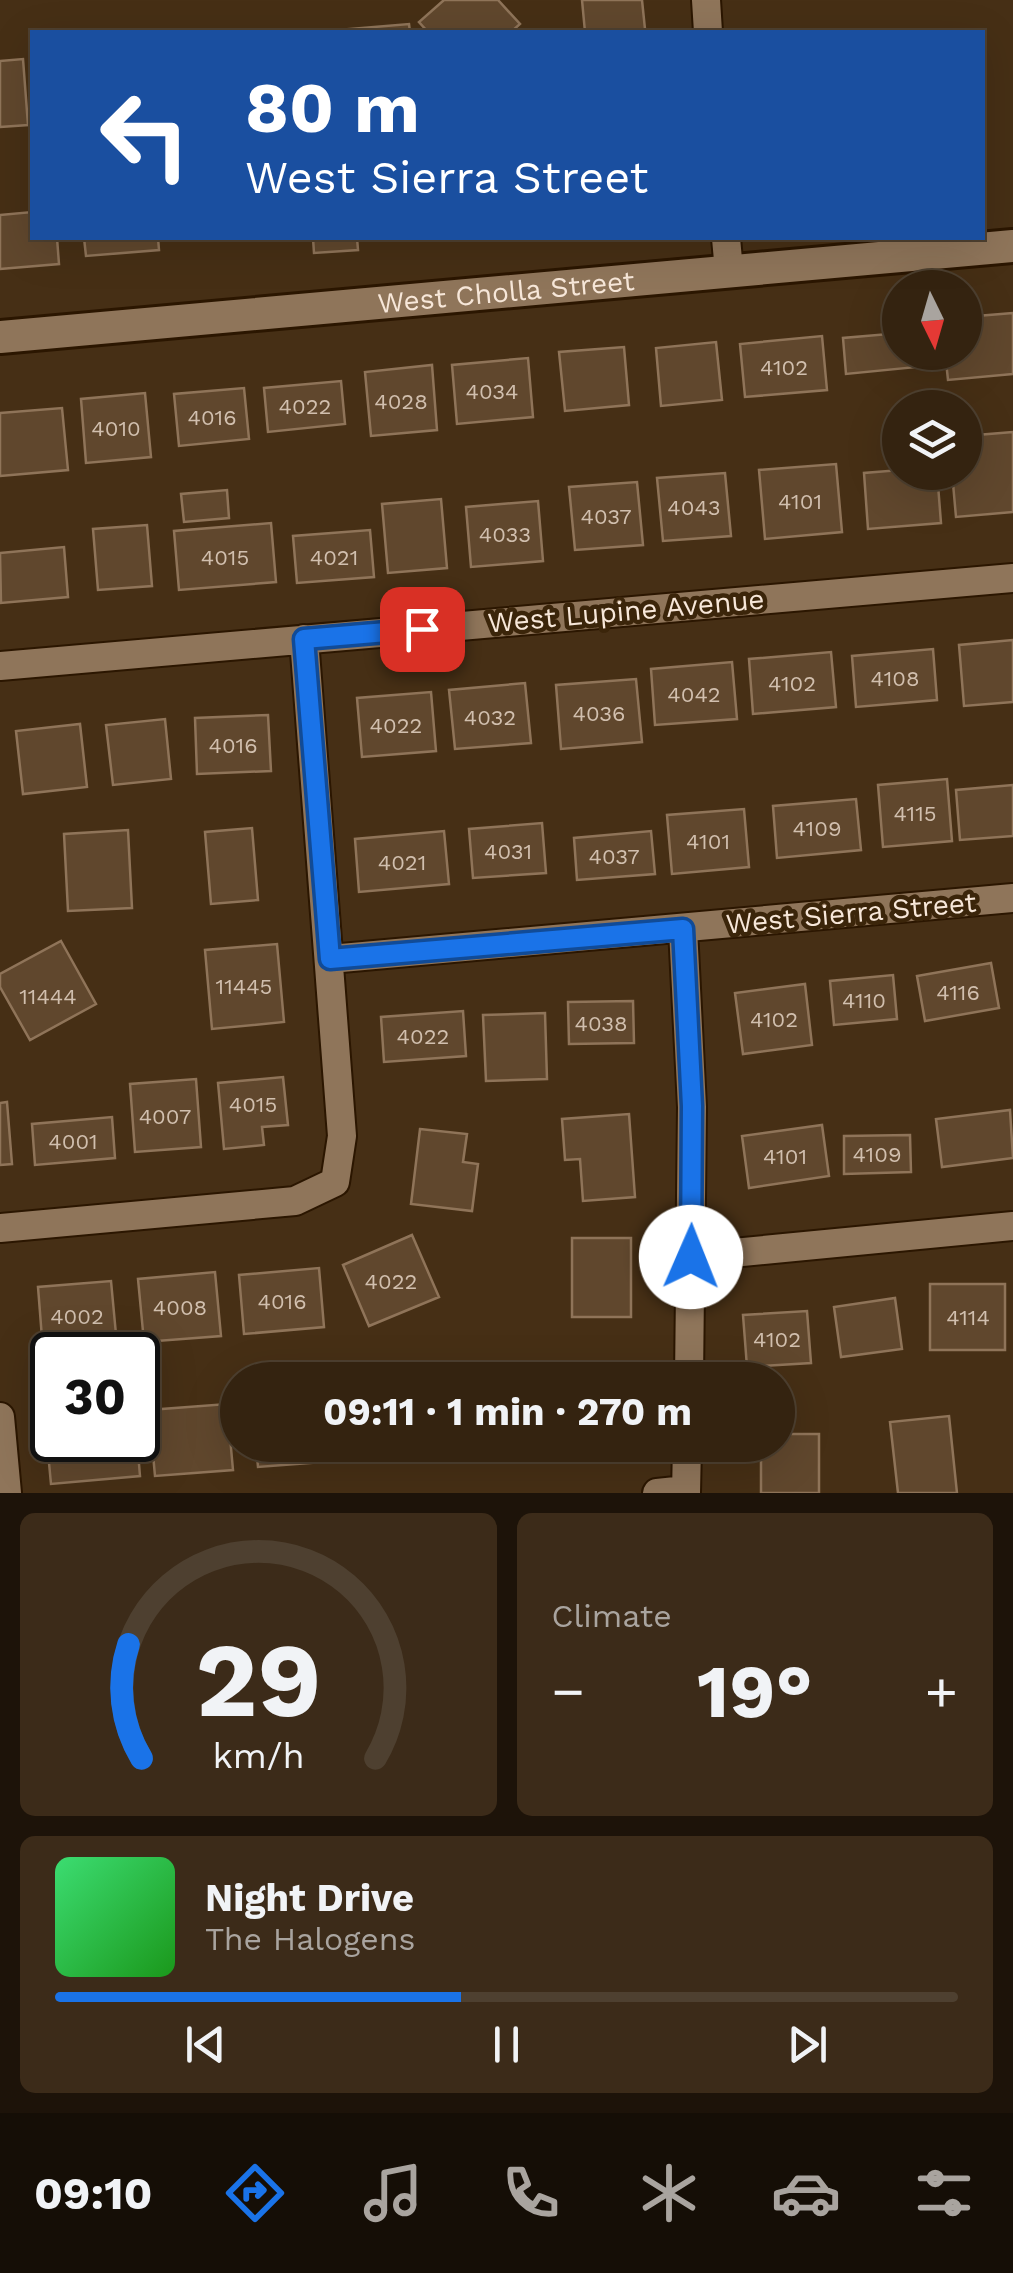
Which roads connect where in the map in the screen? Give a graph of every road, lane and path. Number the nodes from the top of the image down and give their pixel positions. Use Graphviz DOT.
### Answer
graph roads {
  1 [pos="706,0"];
  2 [pos="708,30"];
  3 [pos="726,240"];
  4 [pos="1013,246"];
  5 [pos="729,271"];
  6 [pos="0,337"];
  7 [pos="1013,578"];
  8 [pos="304,639"];
  9 [pos="0,666"];
  10 [pos="1013,898"];
  11 [pos="683,929"];
  12 [pos="330,959"];
  13 [pos="1013,1226"];
  14 [pos="0,1228"];
  15 [pos="691,1257"];
  16 [pos="688,1362"];
  17 [pos="0,1417"];
  18 [pos="687,1462"];
  19 [pos="686,1492"];
  20 [pos="7,1493"];
  21 [pos="657,1493"];
  1 -- 2 [label="street"];
  3 -- 5 [label="street"];
  4 -- 5 [label="street, West Cholla Street"];
  5 -- 6 [label="street, West Cholla Street"];
  7 -- 8 [label="street, West Lupine Avenue"];
  8 -- 9 [label="street, West Lupine Avenue"];
  8 -- 12 [label="street"];
  10 -- 11 [label="street, West Sierra Street"];
  11 -- 12 [label="street, West Sierra Street"];
  11 -- 15 [label="street"];
  12 -- 14 [label="street"];
  13 -- 15 [label="street"];
  15 -- 16 [label="street"];
  17 -- 20 [label="street"];
  18 -- 19 [label="street"];
  19 -- 21 [label="street"];
}
